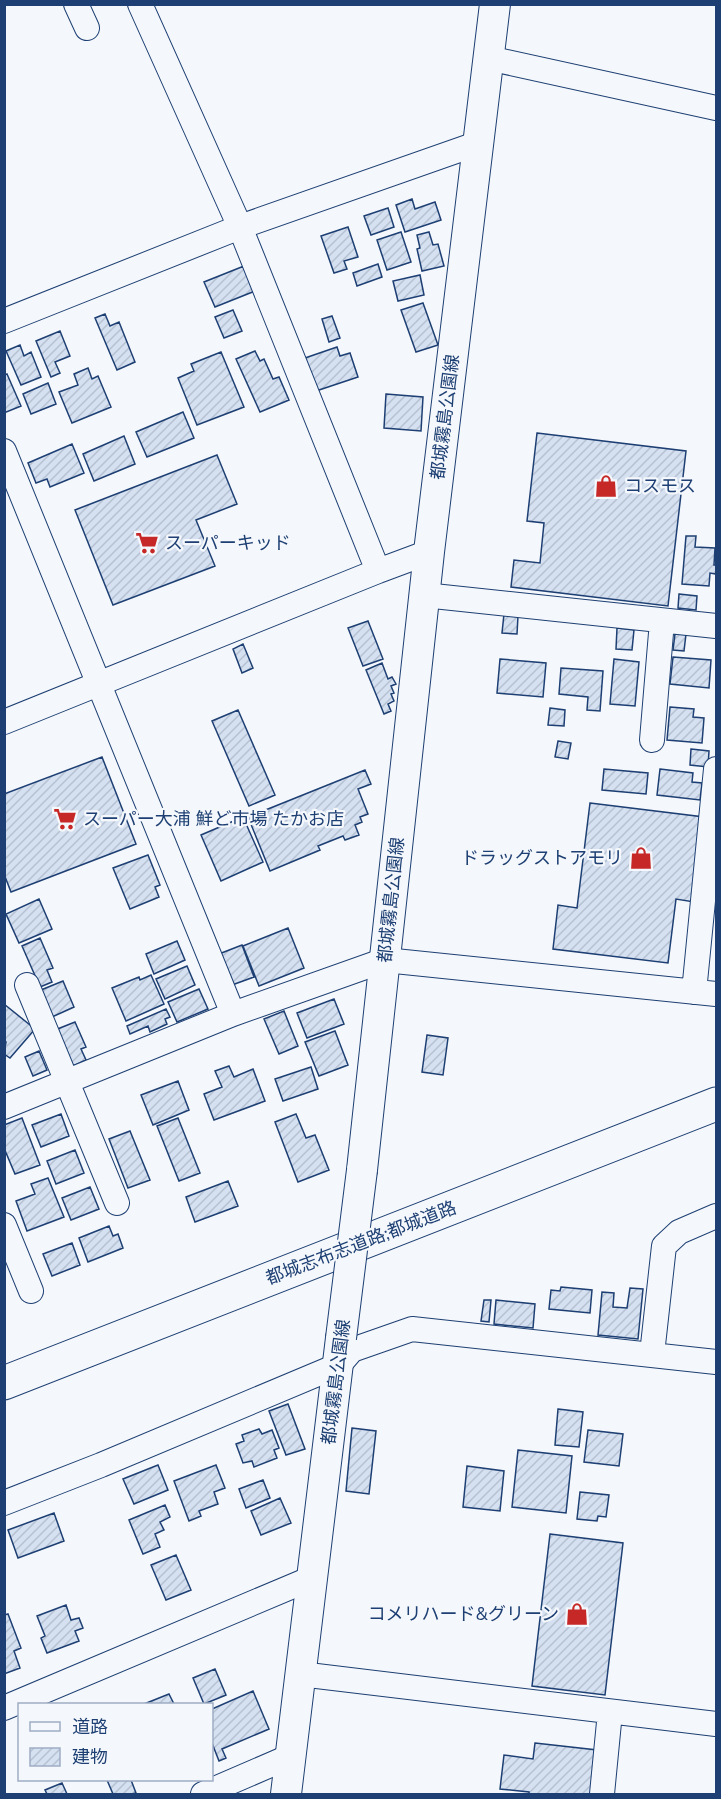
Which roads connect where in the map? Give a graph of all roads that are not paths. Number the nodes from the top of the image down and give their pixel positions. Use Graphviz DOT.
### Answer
graph roads {
  1 [pos="76,4"];
  2 [pos="140,4"];
  3 [pos="495,4"];
  4 [pos="87,28"];
  5 [pos="488,58"];
  6 [pos="717,108"];
  7 [pos="479,143"];
  8 [pos="240,227"];
  9 [pos="4,321"];
  10 [pos="4,451"];
  11 [pos="429,552"];
  12 [pos="378,571"];
  13 [pos="424,595"];
  14 [pos="662,621"];
  15 [pos="717,627"];
  16 [pos="100,684"];
  17 [pos="4,722"];
  18 [pos="652,740"];
  19 [pos="717,769"];
  20 [pos="385,960"];
  21 [pos="27,985"];
  22 [pos="705,993"];
  23 [pos="233,1014"];
  24 [pos="67,1081"];
  25 [pos="717,1104"];
  26 [pos="4,1107"];
  27 [pos="117,1203"];
  28 [pos="717,1216"];
  29 [pos="4,1225"];
  30 [pos="31,1291"];
  31 [pos="340,1352"];
  32 [pos="652,1354"];
  33 [pos="717,1362"];
  34 [pos="4,1383"];
  35 [pos="4,1503"];
  36 [pos="312,1578"];
  37 [pos="300,1674"];
  38 [pos="4,1708"];
  39 [pos="610,1712"];
  40 [pos="717,1724"];
  41 [pos="291,1756"];
  42 [pos="203,1794"];
  43 [pos="286,1794"];
  44 [pos="602,1794"];
  1 -- 4 [label="street"];
  2 -- 8 [label="street"];
  3 -- 5 [label="main road, 都城霧島公園線"];
  5 -- 6 [label="street"];
  5 -- 7 [label="main road, 都城霧島公園線"];
  7 -- 8 [label="street"];
  7 -- 11 [label="main road, 都城霧島公園線"];
  8 -- 9 [label="street"];
  8 -- 12 [label="street"];
  10 -- 16 [label="street"];
  11 -- 12 [label="street"];
  11 -- 13 [label="main road, 都城霧島公園線"];
  12 -- 16 [label="street"];
  13 -- 14 [label="street"];
  13 -- 20 [label="main road, 都城霧島公園線"];
  14 -- 15 [label="street"];
  14 -- 18 [label="street"];
  16 -- 17 [label="street"];
  16 -- 23 [label="street"];
  19 -- 22 [label="street"];
  20 -- 22 [label="street"];
  20 -- 23 [label="street"];
  20 -- 31 [label="main road, 都城霧島公園線, bridge"];
  21 -- 24 [label="street"];
  23 -- 24 [label="street"];
  24 -- 26 [label="street"];
  24 -- 27 [label="street"];
  25 -- 34 [label="highway, 都城志布志道路;都城道路"];
  28 -- 32 [label="street"];
  29 -- 30 [label="street"];
  31 -- 32 [label="street"];
  31 -- 35 [label="street"];
  31 -- 36 [label="main road, 都城霧島公園線"];
  32 -- 33 [label="street"];
  36 -- 37 [label="main road, 都城霧島公園線"];
  36 -- 38 [label="street"];
  37 -- 39 [label="street"];
  37 -- 41 [label="main road, 都城霧島公園線"];
  39 -- 40 [label="street"];
  39 -- 44 [label="street"];
  41 -- 42 [label="street"];
  41 -- 43 [label="main road, 都城霧島公園線"];
}
